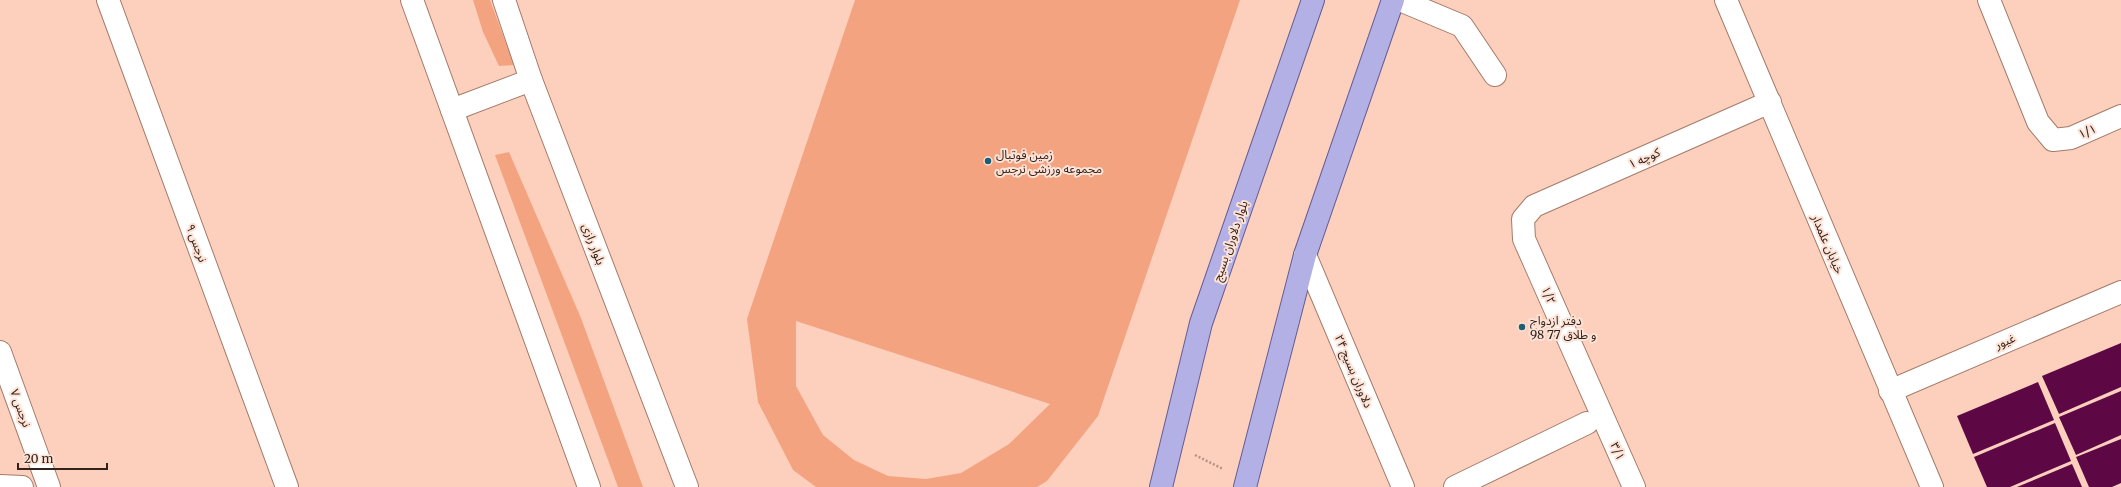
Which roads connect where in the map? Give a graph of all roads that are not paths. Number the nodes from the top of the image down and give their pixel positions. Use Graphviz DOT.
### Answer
graph roads {
  1 [pos="108,0"];
  2 [pos="412,0"];
  3 [pos="504,0"];
  4 [pos="1313,0"];
  5 [pos="1393,0"];
  6 [pos="1400,0"];
  7 [pos="1726,0"];
  8 [pos="1989,0"];
  9 [pos="1495,75"];
  10 [pos="531,80"];
  11 [pos="1770,102"];
  12 [pos="452,110"];
  13 [pos="2121,116"];
  14 [pos="1523,219"];
  15 [pos="1305,255"];
  16 [pos="2121,292"];
  17 [pos="0,352"];
  18 [pos="1890,391"];
  19 [pos="1594,418"];
  20 [pos="1246,484"];
  21 [pos="0,486"];
  22 [pos="22,487"];
  23 [pos="49,487"];
  24 [pos="287,487"];
  25 [pos="589,487"];
  26 [pos="687,487"];
  27 [pos="1161,487"];
  28 [pos="1403,487"];
  29 [pos="1455,487"];
  30 [pos="1634,487"];
  31 [pos="1932,487"];
  1 -- 24 [label="street, نرجس ۹"];
  2 -- 12 [label="street"];
  3 -- 10 [label="street, بلوار رازی"];
  4 -- 27 [label="main road, بلوار دلاوران بسیج"];
  5 -- 15 [label="main road"];
  6 -- 9 [label="street"];
  7 -- 11 [label="street, خیابان علمدار"];
  8 -- 13 [label="street, ۱/۱"];
  10 -- 12 [label="street"];
  10 -- 26 [label="street, بلوار رازی"];
  11 -- 14 [label="street, کوچه ۱"];
  11 -- 18 [label="street, خیابان علمدار"];
  12 -- 25 [label="street"];
  14 -- 19 [label="street, ۱/۲"];
  15 -- 20 [label="main road"];
  15 -- 28 [label="street, دلاوران بسیج ۲۴"];
  16 -- 18 [label="street, غیور"];
  17 -- 23 [label="street, نرجس ۷"];
  18 -- 31 [label="street, خیابان علمدار"];
  19 -- 29 [label="street"];
  19 -- 30 [label="street, ۳/۱"];
  21 -- 22 [label="street"];
}
